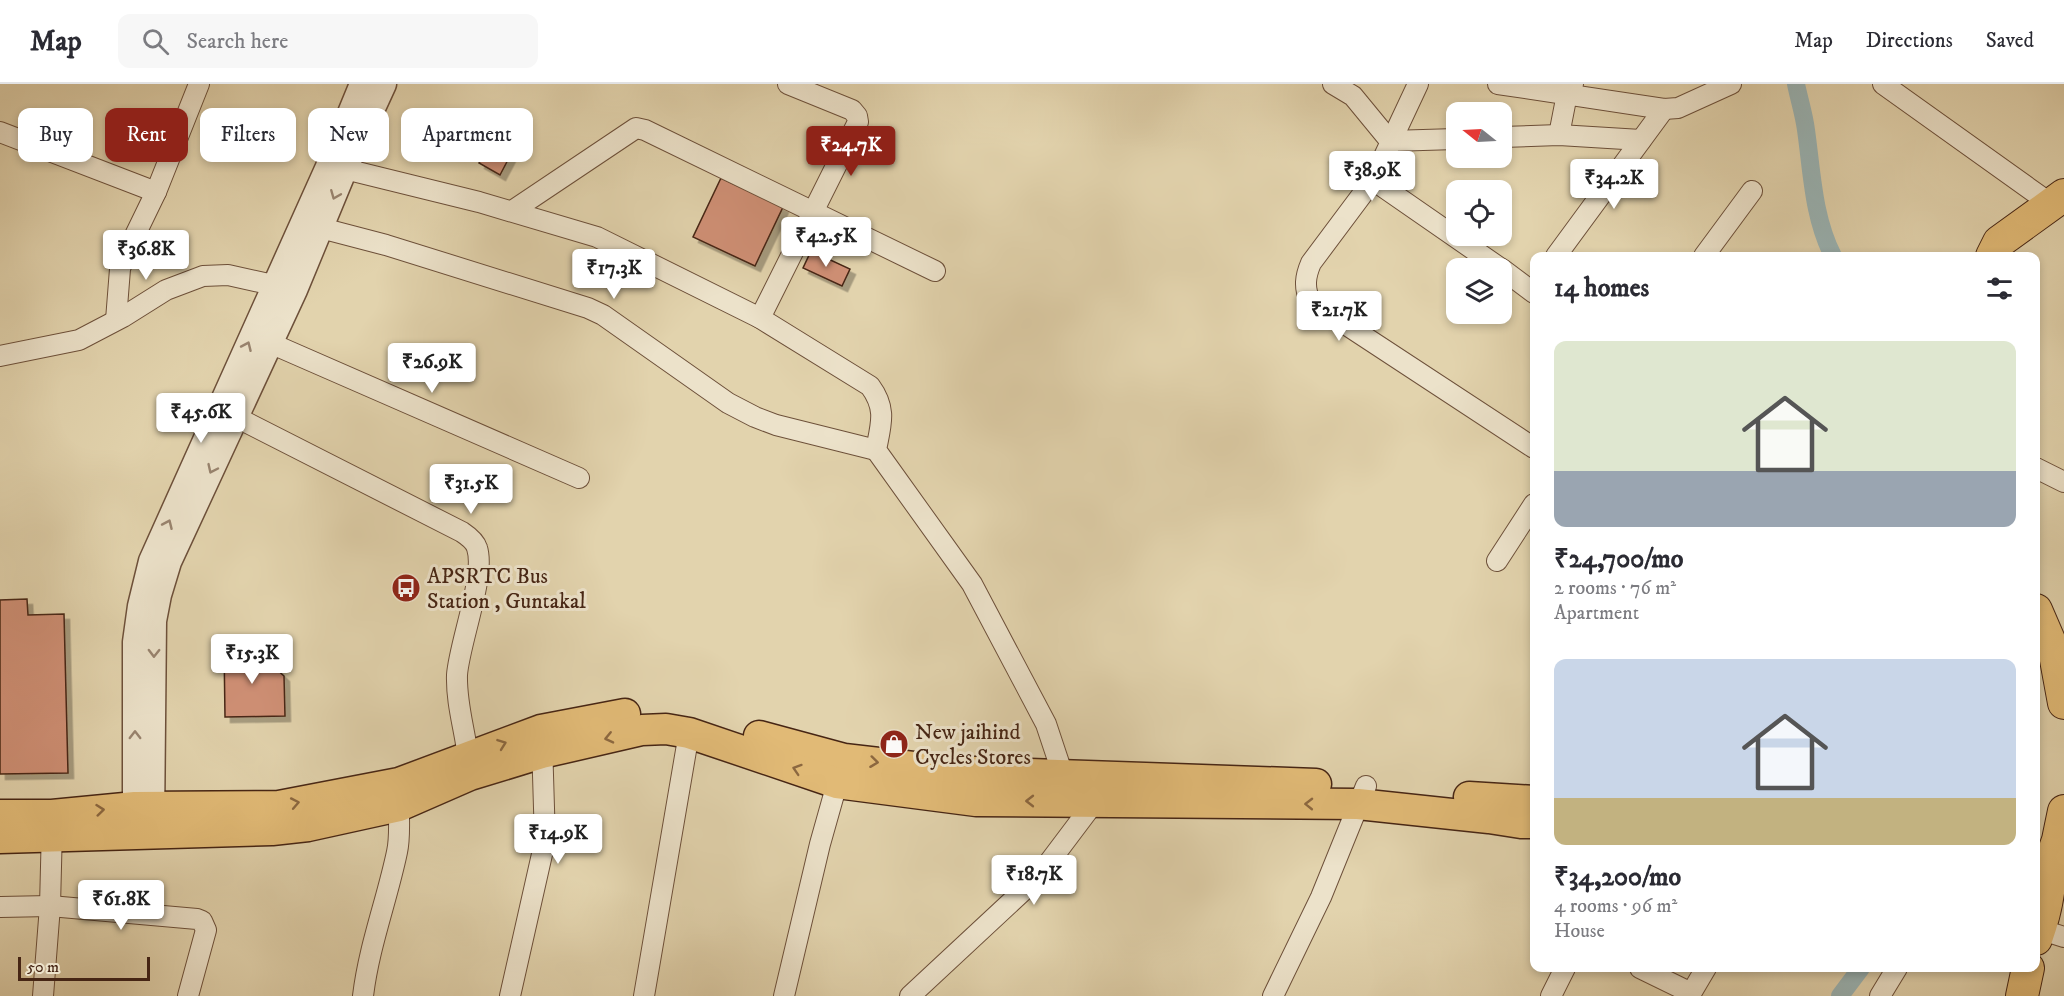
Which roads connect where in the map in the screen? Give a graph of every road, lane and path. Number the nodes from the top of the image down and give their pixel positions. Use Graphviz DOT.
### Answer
graph roads {
  1 [pos="362,84"];
  2 [pos="384,84"];
  3 [pos="788,84"];
  4 [pos="1333,84"];
  5 [pos="1418,84"];
  6 [pos="1498,84"];
  7 [pos="1731,84"];
  8 [pos="1884,84"];
  9 [pos="194,86"];
  10 [pos="1570,89"];
  11 [pos="1664,109"];
  12 [pos="0,132"];
  13 [pos="1560,135"];
  14 [pos="1512,137"];
  15 [pos="1446,139"];
  16 [pos="1390,141"];
  17 [pos="1641,141"];
  18 [pos="345,169"];
  19 [pos="1373,180"];
  20 [pos="1752,190"];
  21 [pos="156,192"];
  22 [pos="2058,200"];
  23 [pos="512,211"];
  24 [pos="813,212"];
  25 [pos="321,228"];
  26 [pos="1559,252"];
  27 [pos="1707,252"];
  28 [pos="1994,252"];
  29 [pos="1485,258"];
  30 [pos="935,271"];
  31 [pos="1512,276"];
  32 [pos="285,288"];
  33 [pos="1530,288"];
  34 [pos="760,318"];
  35 [pos="116,320"];
  36 [pos="270,343"];
  37 [pos="0,356"];
  38 [pos="228,413"];
  39 [pos="1530,445"];
  40 [pos="876,450"];
  41 [pos="2040,470"];
  42 [pos="579,478"];
  43 [pos="2064,482"];
  44 [pos="1530,510"];
  45 [pos="1497,561"];
  46 [pos="2040,619"];
  47 [pos="2064,703"];
  48 [pos="689,733"];
  49 [pos="542,742"];
  50 [pos="469,766"];
  51 [pos="841,771"];
  52 [pos="1112,776"];
  53 [pos="1064,788"];
  54 [pos="399,795"];
  55 [pos="1362,795"];
  56 [pos="1530,801"];
  57 [pos="1095,802"];
  58 [pos="2064,811"];
  59 [pos="0,815"];
  60 [pos="143,821"];
  61 [pos="1530,823"];
  62 [pos="52,826"];
  63 [pos="0,838"];
  64 [pos="2043,875"];
  65 [pos="50,906"];
  66 [pos="0,907"];
  67 [pos="2042,933"];
  68 [pos="1563,972"];
  69 [pos="1648,972"];
  70 [pos="1704,972"];
  71 [pos="1895,972"];
  72 [pos="2005,972"];
  73 [pos="2027,972"];
  74 [pos="43,996"];
  75 [pos="188,996"];
  76 [pos="363,996"];
  77 [pos="510,996"];
  78 [pos="644,996"];
  79 [pos="784,996"];
  80 [pos="910,996"];
  81 [pos="1273,996"];
  82 [pos="1551,996"];
  83 [pos="1880,996"];
  84 [pos="2001,996"];
  85 [pos="2022,996"];
  1 -- 32 [label="street"];
  2 -- 18 [label="street"];
  3 -- 24 [label="street"];
  4 -- 16 [label="street"];
  5 -- 16 [label="street"];
  6 -- 10 [label="street"];
  7 -- 11 [label="street"];
  8 -- 22 [label="street"];
  9 -- 21 [label="street"];
  10 -- 11 [label="street"];
  10 -- 13 [label="street"];
  11 -- 17 [label="street"];
  12 -- 21 [label="street"];
  13 -- 14 [label="street"];
  13 -- 17 [label="street"];
  15 -- 16 [label="street"];
  16 -- 19 [label="street"];
  17 -- 26 [label="street"];
  18 -- 23 [label="street"];
  18 -- 25 [label="street, one-way"];
  19 -- 29 [label="street"];
  19 -- 39 [label="street"];
  20 -- 27 [label="street"];
  21 -- 35 [label="street"];
  22 -- 28 [label="highway"];
  23 -- 24 [label="street"];
  23 -- 34 [label="street"];
  24 -- 30 [label="street"];
  24 -- 34 [label="street"];
  25 -- 32 [label="street"];
  25 -- 40 [label="street"];
  31 -- 33 [label="street"];
  32 -- 35 [label="street"];
  32 -- 36 [label="street"];
  38 -- 32 [label="street, one-way"];
  34 -- 40 [label="street"];
  35 -- 37 [label="street"];
  36 -- 38 [label="street"];
  36 -- 42 [label="street"];
  38 -- 50 [label="street"];
  38 -- 60 [label="street"];
  40 -- 53 [label="street"];
  41 -- 43 [label="street"];
  44 -- 45 [label="street"];
  46 -- 47 [label="highway"];
  48 -- 49 [label="main road, one-way"];
  51 -- 48 [label="main road, one-way"];
  48 -- 78 [label="street"];
  49 -- 50 [label="main road"];
  49 -- 51 [label="main road"];
  49 -- 77 [label="street"];
  50 -- 54 [label="main road"];
  51 -- 53 [label="main road"];
  51 -- 79 [label="street"];
  52 -- 53 [label="main road"];
  52 -- 55 [label="main road"];
  52 -- 57 [label="street"];
  53 -- 57 [label="main road"];
  54 -- 60 [label="main road"];
  54 -- 76 [label="street"];
  55 -- 56 [label="main road"];
  55 -- 57 [label="main road, one-way"];
  55 -- 61 [label="main road"];
  55 -- 81 [label="street"];
  57 -- 80 [label="street"];
  58 -- 64 [label="highway"];
  59 -- 62 [label="main road"];
  60 -- 62 [label="main road"];
  62 -- 63 [label="main road"];
  62 -- 65 [label="street"];
  64 -- 67 [label="highway"];
  65 -- 66 [label="street"];
  65 -- 74 [label="street"];
  65 -- 75 [label="street"];
  68 -- 82 [label="street"];
  69 -- 70 [label="street"];
  71 -- 83 [label="street"];
  72 -- 84 [label="highway"];
  73 -- 85 [label="highway"];
}
